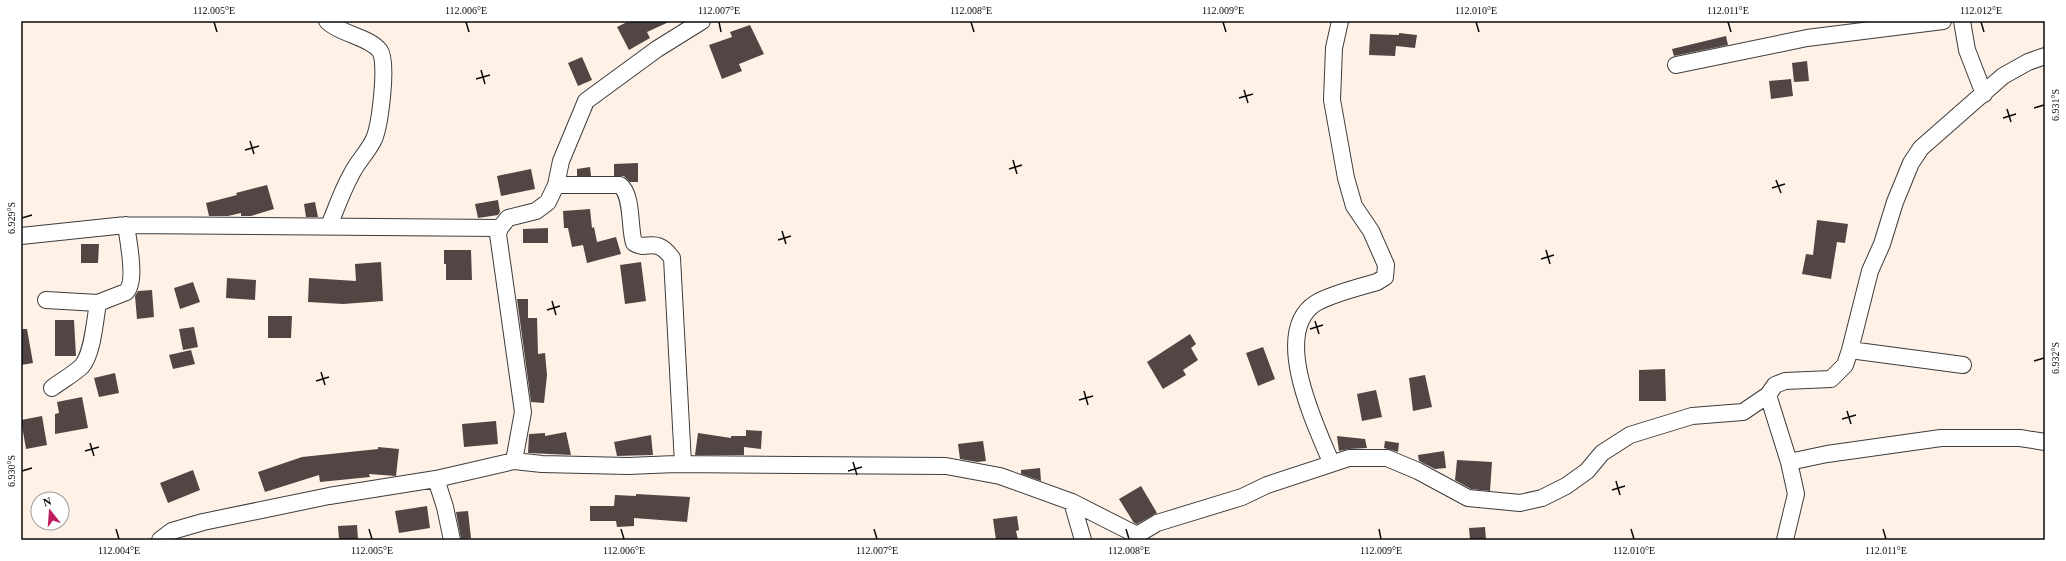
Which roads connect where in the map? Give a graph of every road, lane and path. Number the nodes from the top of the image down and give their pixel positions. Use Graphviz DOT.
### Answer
graph roads {
  1 [pos="327,21"];
  2 [pos="702,21"];
  3 [pos="1340,21"];
  4 [pos="1943,21"];
  5 [pos="1962,21"];
  6 [pos="1848,27"];
  7 [pos="2045,56"];
  8 [pos="1676,65"];
  9 [pos="1984,94"];
  10 [pos="556,186"];
  11 [pos="126,225"];
  12 [pos="329,226"];
  13 [pos="500,228"];
  14 [pos="21,236"];
  15 [pos="46,300"];
  16 [pos="98,303"];
  17 [pos="1850,350"];
  18 [pos="1963,365"];
  19 [pos="52,388"];
  20 [pos="1768,396"];
  21 [pos="2045,442"];
  22 [pos="514,461"];
  23 [pos="1331,462"];
  24 [pos="1789,462"];
  25 [pos="683,464"];
  26 [pos="436,479"];
  27 [pos="1072,502"];
  28 [pos="1142,537"];
  29 [pos="160,540"];
  30 [pos="452,540"];
  31 [pos="1083,540"];
  32 [pos="1785,540"];
  1 -- 12 [label="street"];
  2 -- 10 [label="street"];
  3 -- 23 [label="street"];
  4 -- 6 [label="street"];
  5 -- 9 [label="street"];
  6 -- 8 [label="street"];
  7 -- 9 [label="street"];
  9 -- 17 [label="street"];
  10 -- 13 [label="street"];
  10 -- 25 [label="street"];
  11 -- 12 [label="street"];
  11 -- 14 [label="street"];
  11 -- 16 [label="street"];
  12 -- 13 [label="street"];
  13 -- 22 [label="street"];
  15 -- 16 [label="street"];
  16 -- 19 [label="street"];
  17 -- 18 [label="street"];
  17 -- 20 [label="street"];
  20 -- 23 [label="street"];
  20 -- 24 [label="street"];
  21 -- 24 [label="street"];
  22 -- 25 [label="street"];
  22 -- 26 [label="street"];
  23 -- 28 [label="street"];
  24 -- 32 [label="street"];
  25 -- 27 [label="street"];
  26 -- 29 [label="street"];
  26 -- 30 [label="street"];
  27 -- 28 [label="street"];
  27 -- 31 [label="street"];
}
